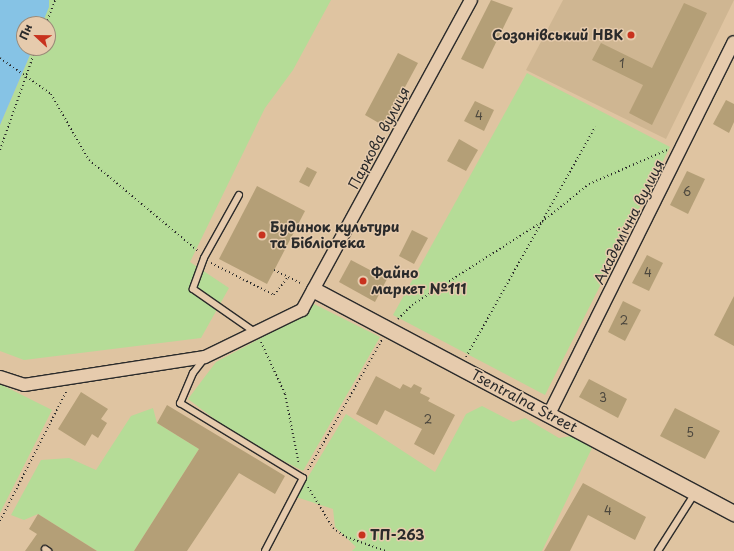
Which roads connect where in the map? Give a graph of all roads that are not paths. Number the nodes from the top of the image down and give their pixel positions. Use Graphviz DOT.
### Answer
graph roads {
  1 [pos="471,0"];
  2 [pos="734,42"];
  3 [pos="239,195"];
  4 [pos="314,290"];
  5 [pos="257,334"];
  6 [pos="205,357"];
  7 [pos="0,377"];
  8 [pos="549,414"];
  9 [pos="696,492"];
  10 [pos="734,513"];
  11 [pos="264,551"];
  12 [pos="658,551"];
  1 -- 4 [label="street, Паркова вулиця"];
  2 -- 8 [label="street, Академічна вулиця"];
  3 -- 5 [label="lane"];
  4 -- 5 [label="street, Паркова вулиця"];
  4 -- 8 [label="street, Tsentralna Street"];
  5 -- 6 [label="street, Паркова вулиця"];
  6 -- 7 [label="street, Паркова вулиця"];
  6 -- 11 [label="lane"];
  8 -- 9 [label="street, Tsentralna Street"];
  9 -- 10 [label="street, Tsentralna Street"];
  9 -- 12 [label="lane"];
}
